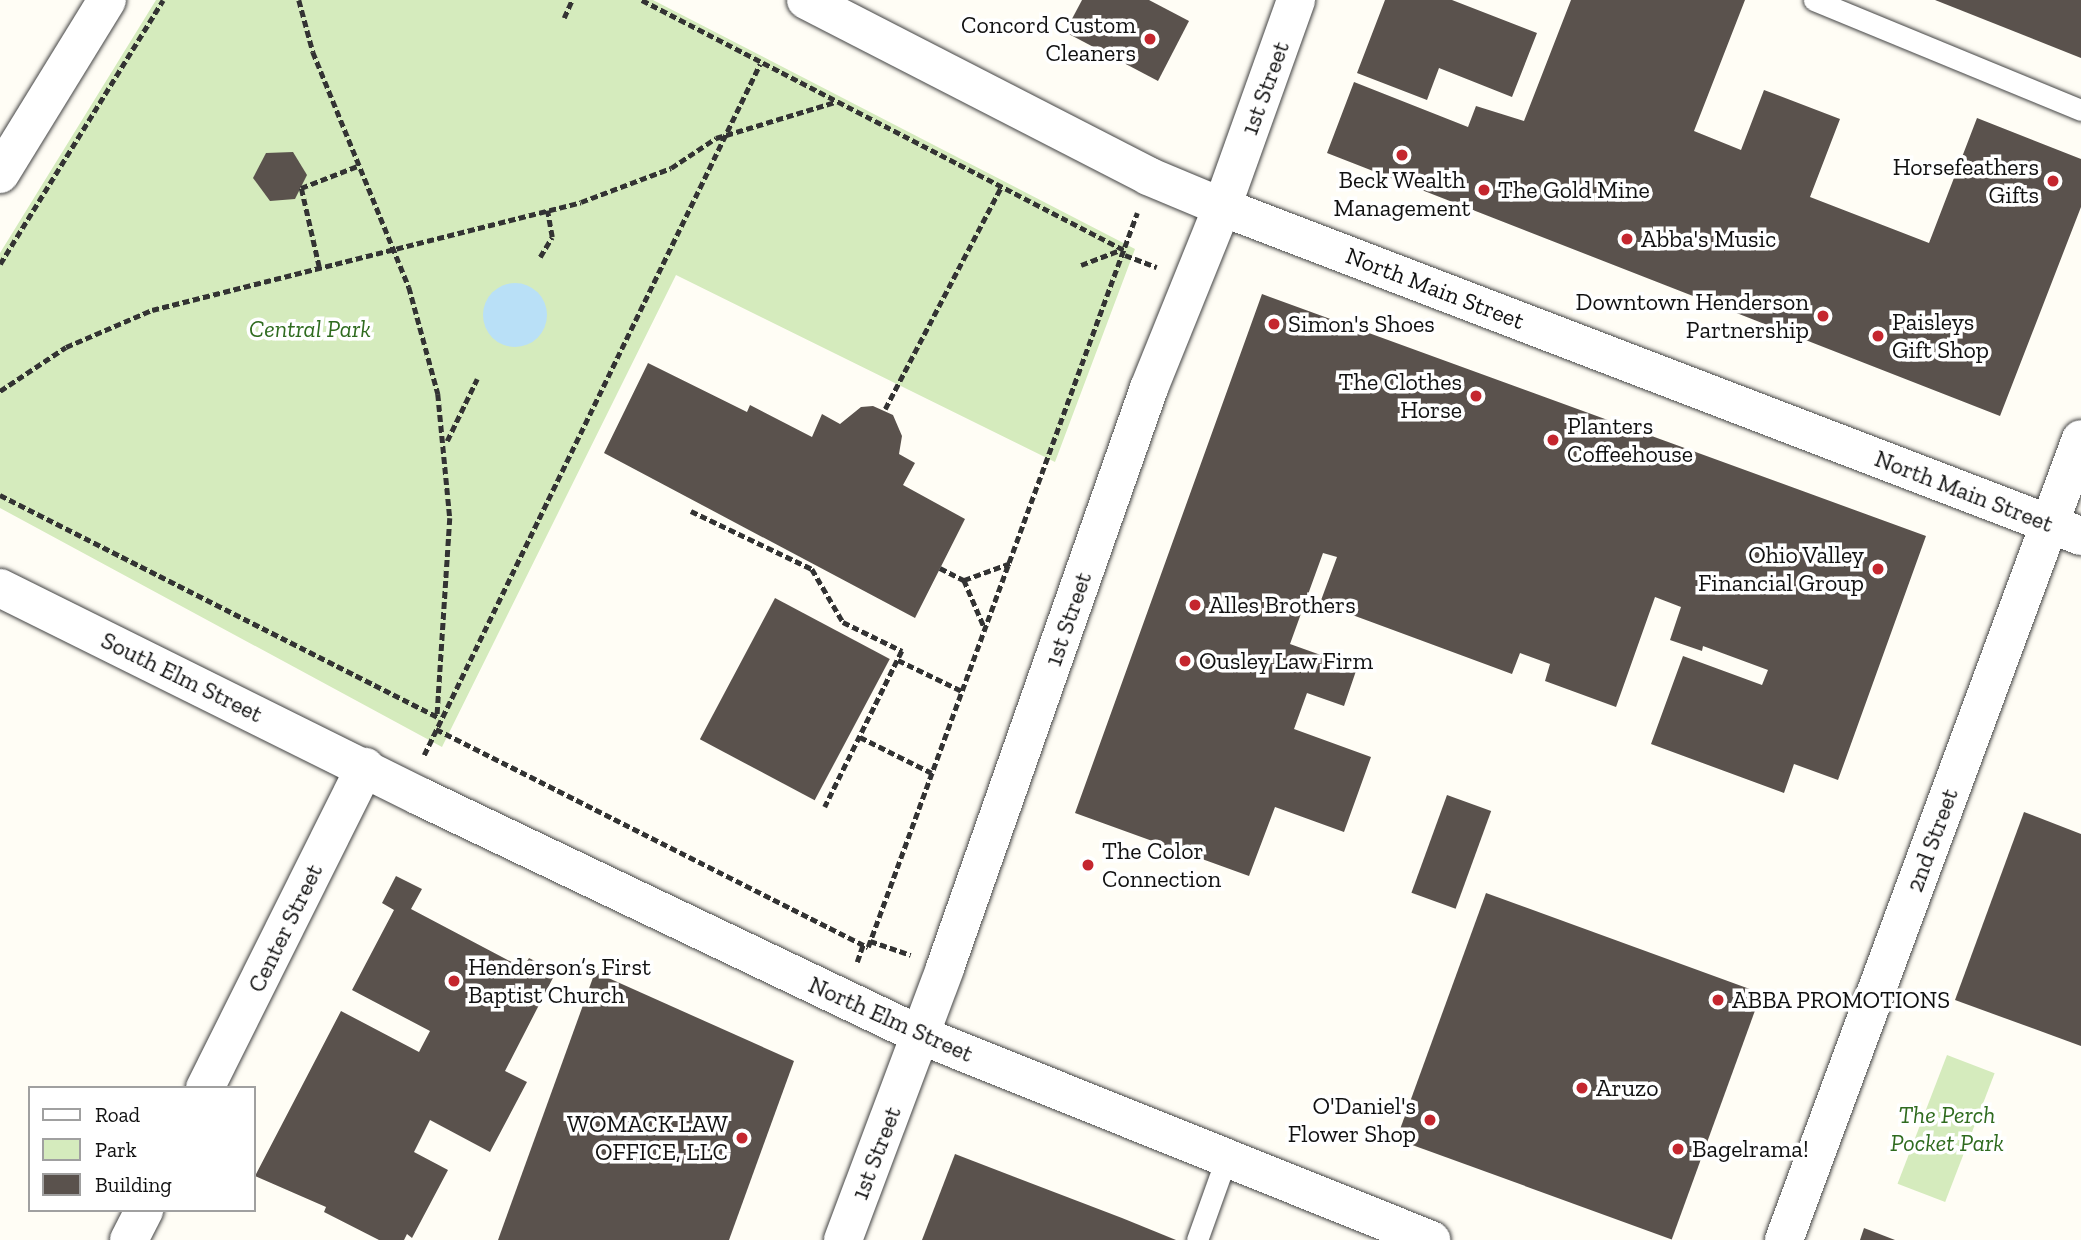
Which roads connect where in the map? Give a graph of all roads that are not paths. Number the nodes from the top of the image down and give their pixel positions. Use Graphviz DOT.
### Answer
graph roads {
  1 [pos="107,0"];
  2 [pos="806,0"];
  3 [pos="1296,0"];
  4 [pos="1827,3"];
  5 [pos="2081,110"];
  6 [pos="0,174"];
  7 [pos="1222,207"];
  8 [pos="2081,439"];
  9 [pos="2065,530"];
  10 [pos="0,587"];
  11 [pos="365,767"];
  12 [pos="920,1035"];
  13 [pos="206,1086"];
  14 [pos="1226,1159"];
  15 [pos="143,1212"];
  16 [pos="129,1240"];
  17 [pos="844,1240"];
  18 [pos="1196,1240"];
  19 [pos="1431,1240"];
  20 [pos="1783,1240"];
  1 -- 6 [label="street"];
  2 -- 7 [label="street, North Main Street"];
  3 -- 7 [label="street, 1st Street"];
  4 -- 5 [label="lane"];
  7 -- 9 [label="street, North Main Street"];
  7 -- 12 [label="street, 1st Street"];
  8 -- 9 [label="street, 2nd Street"];
  9 -- 20 [label="street, 2nd Street"];
  10 -- 11 [label="street, South Elm Street"];
  11 -- 12 [label="street, North Elm Street"];
  11 -- 13 [label="street, Center Street"];
  12 -- 14 [label="street, North Elm Street"];
  12 -- 17 [label="street, 1st Street"];
  14 -- 18 [label="lane"];
  14 -- 19 [label="street, North Elm Street"];
  15 -- 16 [label="street"];
}
